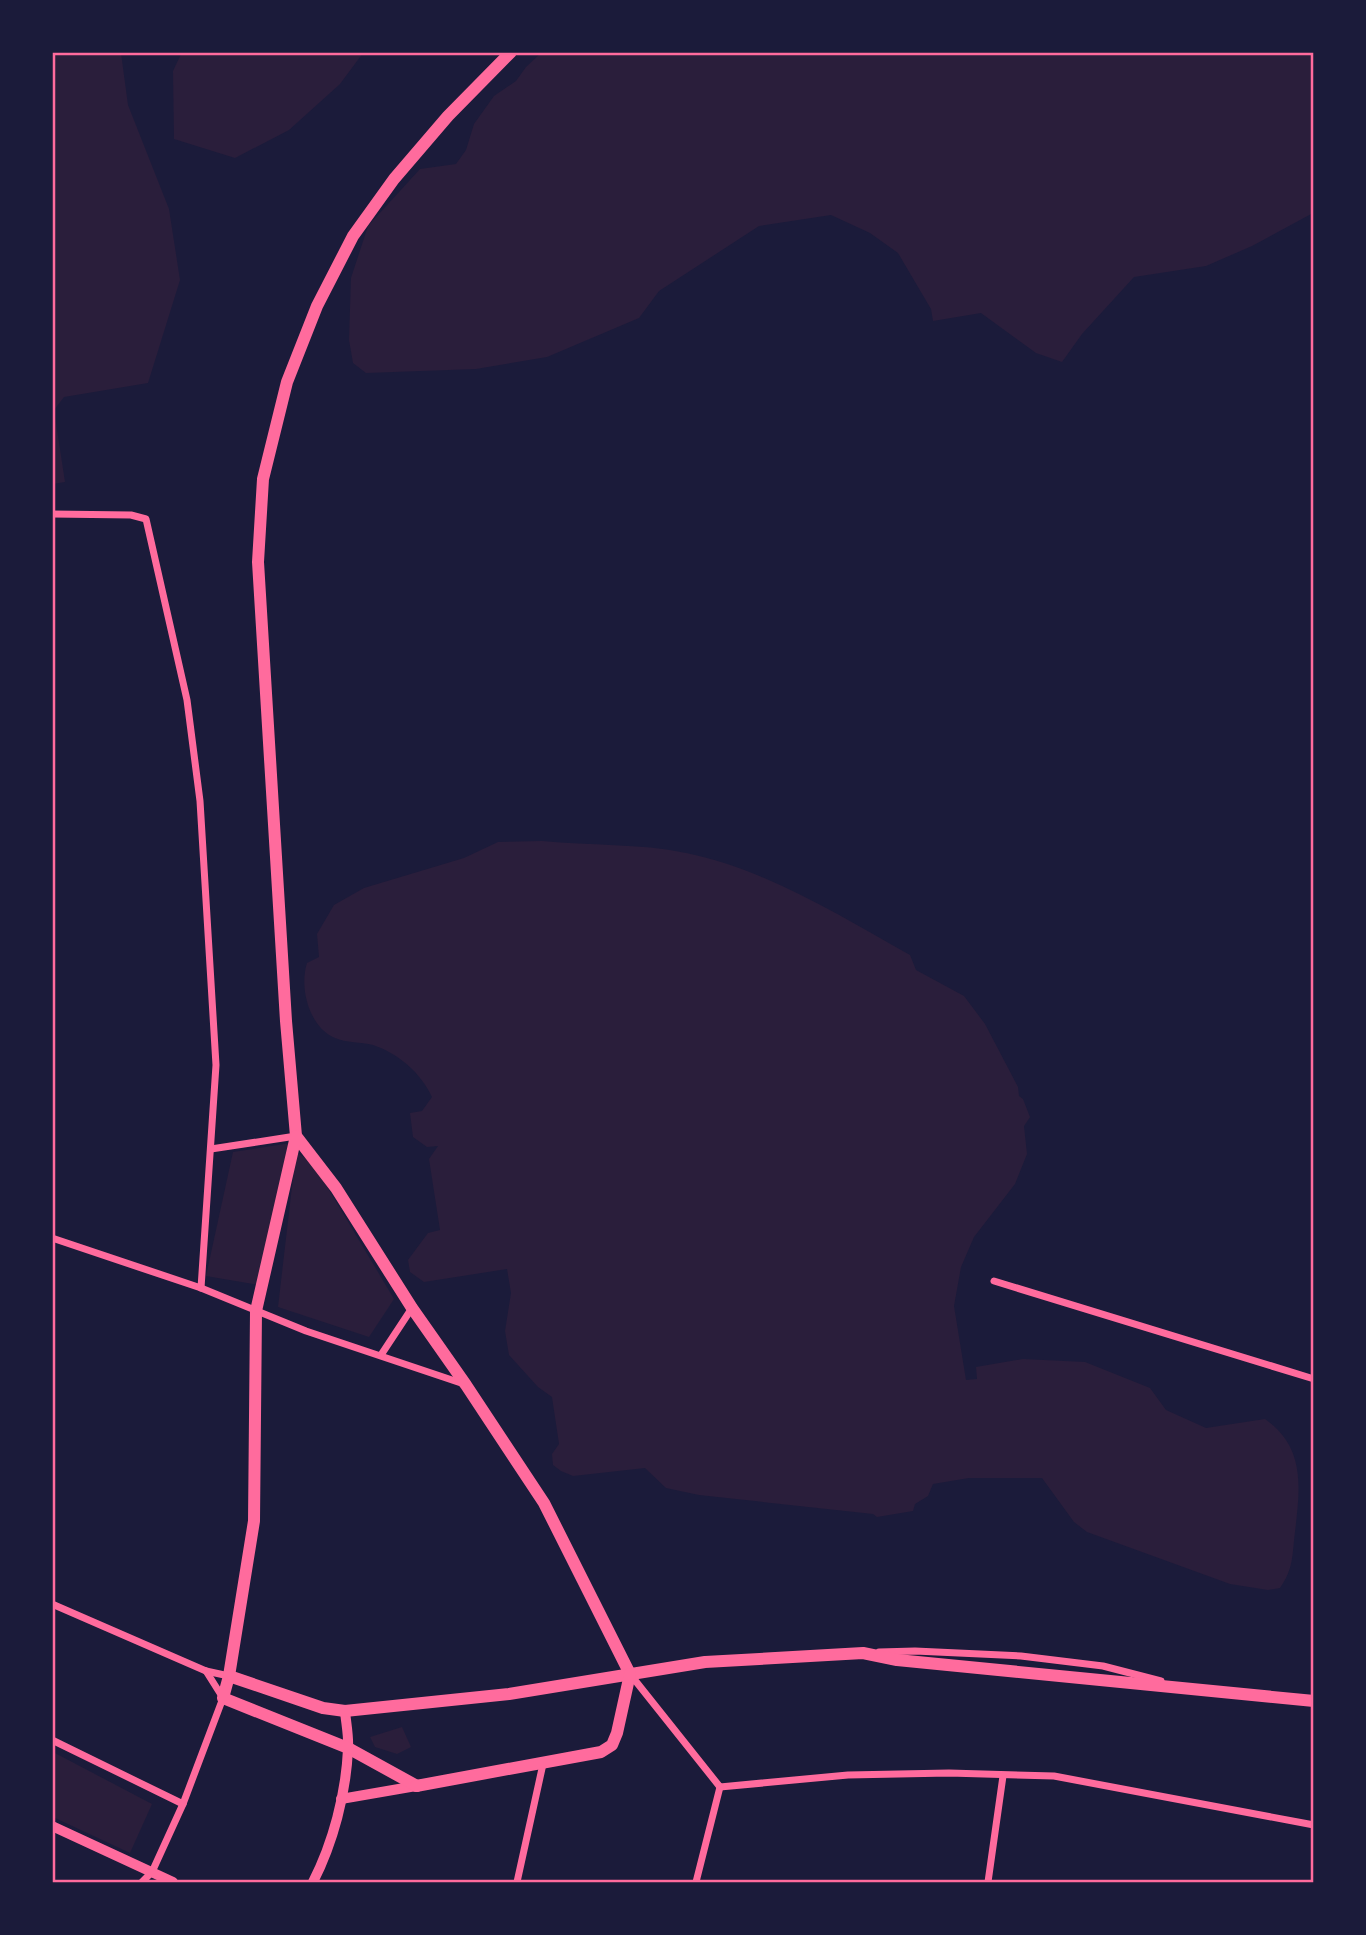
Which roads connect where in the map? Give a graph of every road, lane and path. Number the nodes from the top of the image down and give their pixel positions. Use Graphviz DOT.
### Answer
graph roads {
  1 [pos="510,52"];
  2 [pos="52,514"];
  3 [pos="296,1136"];
  4 [pos="211,1149"];
  5 [pos="52,1238"];
  6 [pos="994,1281"];
  7 [pos="201,1288"];
  8 [pos="412,1308"];
  9 [pos="256,1311"];
  10 [pos="382,1355"];
  11 [pos="1314,1379"];
  12 [pos="466,1385"];
  13 [pos="52,1604"];
  14 [pos="206,1671"];
  15 [pos="629,1674"];
  16 [pos="229,1676"];
  17 [pos="223,1698"];
  18 [pos="1314,1701"];
  19 [pos="345,1711"];
  20 [pos="52,1740"];
  21 [pos="348,1748"];
  22 [pos="543,1764"];
  23 [pos="1003,1776"];
  24 [pos="416,1786"];
  25 [pos="720,1787"];
  26 [pos="341,1799"];
  27 [pos="183,1804"];
  28 [pos="1314,1825"];
  29 [pos="52,1826"];
  30 [pos="152,1872"];
  31 [pos="142,1882"];
  32 [pos="173,1882"];
  33 [pos="313,1882"];
  34 [pos="517,1882"];
  35 [pos="696,1882"];
  36 [pos="988,1882"];
  1 -- 3 [label="main road"];
  2 -- 4 [label="street"];
  3 -- 4 [label="street"];
  3 -- 8 [label="main road"];
  3 -- 9 [label="main road"];
  4 -- 7 [label="street"];
  5 -- 7 [label="street"];
  6 -- 11 [label="street"];
  7 -- 9 [label="street"];
  8 -- 10 [label="street"];
  8 -- 12 [label="main road"];
  9 -- 10 [label="street"];
  9 -- 16 [label="main road"];
  10 -- 12 [label="street"];
  12 -- 15 [label="main road"];
  13 -- 14 [label="street"];
  14 -- 16 [label="street"];
  14 -- 17 [label="street"];
  15 -- 18 [label="main road"];
  15 -- 19 [label="main road"];
  15 -- 22 [label="main road"];
  15 -- 25 [label="street"];
  16 -- 17 [label="main road"];
  16 -- 19 [label="main road"];
  17 -- 21 [label="main road"];
  17 -- 27 [label="street"];
  19 -- 21 [label="main road"];
  20 -- 27 [label="street"];
  21 -- 24 [label="main road"];
  21 -- 26 [label="main road"];
  22 -- 24 [label="main road"];
  22 -- 34 [label="street"];
  23 -- 25 [label="street"];
  23 -- 28 [label="street"];
  23 -- 36 [label="street"];
  24 -- 26 [label="main road"];
  25 -- 35 [label="street"];
  26 -- 33 [label="main road"];
  27 -- 30 [label="street"];
  29 -- 30 [label="street"];
  30 -- 31 [label="street"];
  30 -- 32 [label="street"];
}
